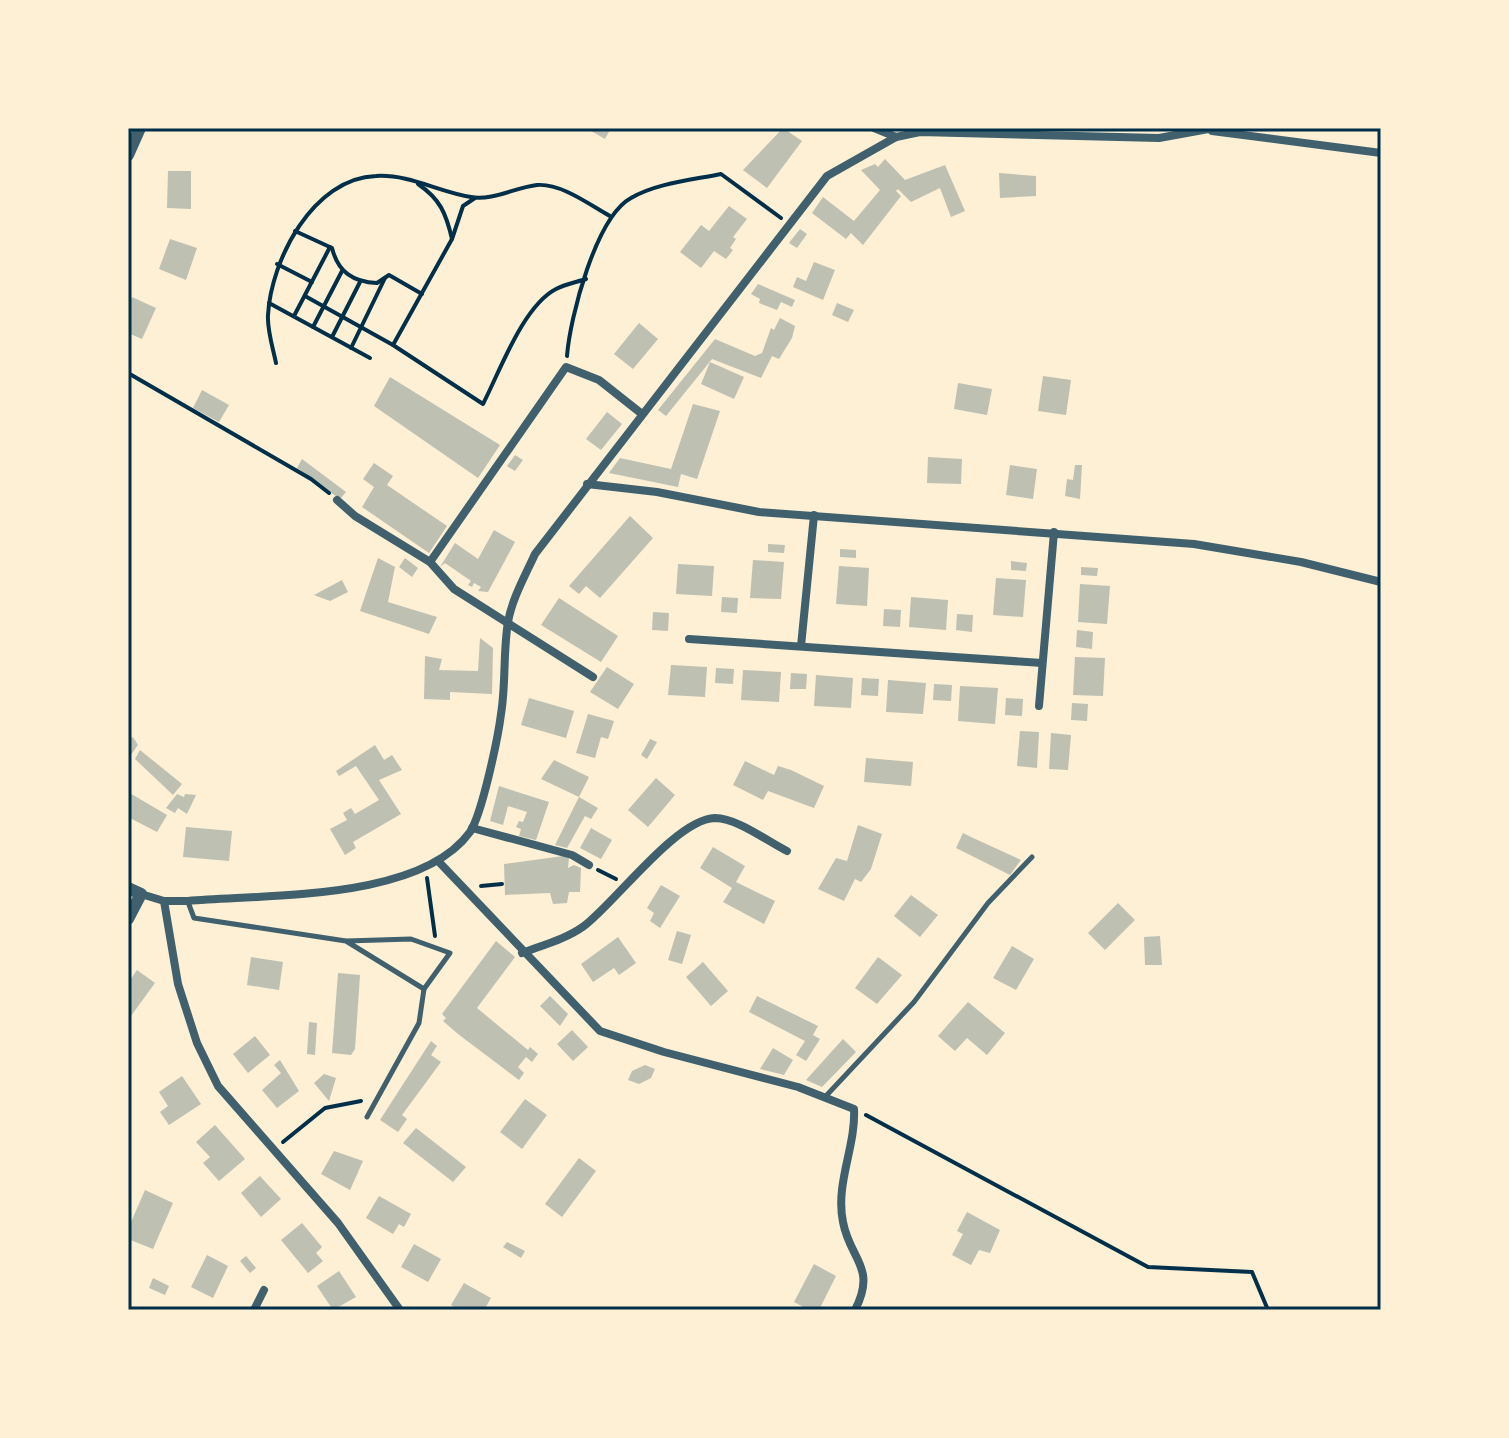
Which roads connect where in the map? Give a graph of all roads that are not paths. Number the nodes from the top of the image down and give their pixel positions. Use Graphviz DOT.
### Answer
graph roads {
  1 [pos="140,128"];
  2 [pos="874,128"];
  3 [pos="1213,130"];
  4 [pos="896,137"];
  5 [pos="1381,153"];
  6 [pos="128,155"];
  7 [pos="642,414"];
  8 [pos="587,484"];
  9 [pos="337,500"];
  10 [pos="814,515"];
  11 [pos="1054,532"];
  12 [pos="430,562"];
  13 [pos="1381,582"];
  14 [pos="508,622"];
  15 [pos="689,639"];
  16 [pos="801,646"];
  17 [pos="1042,663"];
  18 [pos="593,677"];
  19 [pos="1039,706"];
  20 [pos="472,828"];
  21 [pos="787,851"];
  22 [pos="1032,857"];
  23 [pos="439,862"];
  24 [pos="589,865"];
  25 [pos="128,888"];
  26 [pos="141,894"];
  27 [pos="164,901"];
  28 [pos="188,901"];
  29 [pos="128,919"];
  30 [pos="346,941"];
  31 [pos="522,953"];
  32 [pos="424,989"];
  33 [pos="824,1097"];
  34 [pos="367,1117"];
  35 [pos="264,1290"];
  36 [pos="254,1310"];
  37 [pos="400,1310"];
  38 [pos="855,1310"];
  1 -- 6 [label="street"];
  2 -- 4 [label="street"];
  3 -- 4 [label="street"];
  3 -- 5 [label="street"];
  4 -- 7 [label="street"];
  7 -- 8 [label="street"];
  7 -- 12 [label="street"];
  8 -- 10 [label="street"];
  8 -- 14 [label="street"];
  9 -- 12 [label="street"];
  10 -- 11 [label="street"];
  10 -- 16 [label="street"];
  11 -- 13 [label="street"];
  11 -- 17 [label="street"];
  12 -- 14 [label="street"];
  14 -- 18 [label="street"];
  14 -- 20 [label="street"];
  15 -- 16 [label="street"];
  16 -- 17 [label="street"];
  17 -- 19 [label="street"];
  20 -- 23 [label="street"];
  20 -- 24 [label="street"];
  21 -- 31 [label="street"];
  22 -- 33 [label="lane"];
  23 -- 28 [label="street"];
  23 -- 31 [label="street"];
  25 -- 26 [label="street"];
  26 -- 27 [label="street"];
  26 -- 29 [label="street"];
  27 -- 28 [label="street"];
  27 -- 37 [label="street"];
  28 -- 30 [label="lane"];
  30 -- 32 [label="lane"];
  30 -- 32 [label="lane"];
  31 -- 33 [label="street"];
  32 -- 34 [label="lane"];
  33 -- 38 [label="street"];
  35 -- 36 [label="street"];
}
